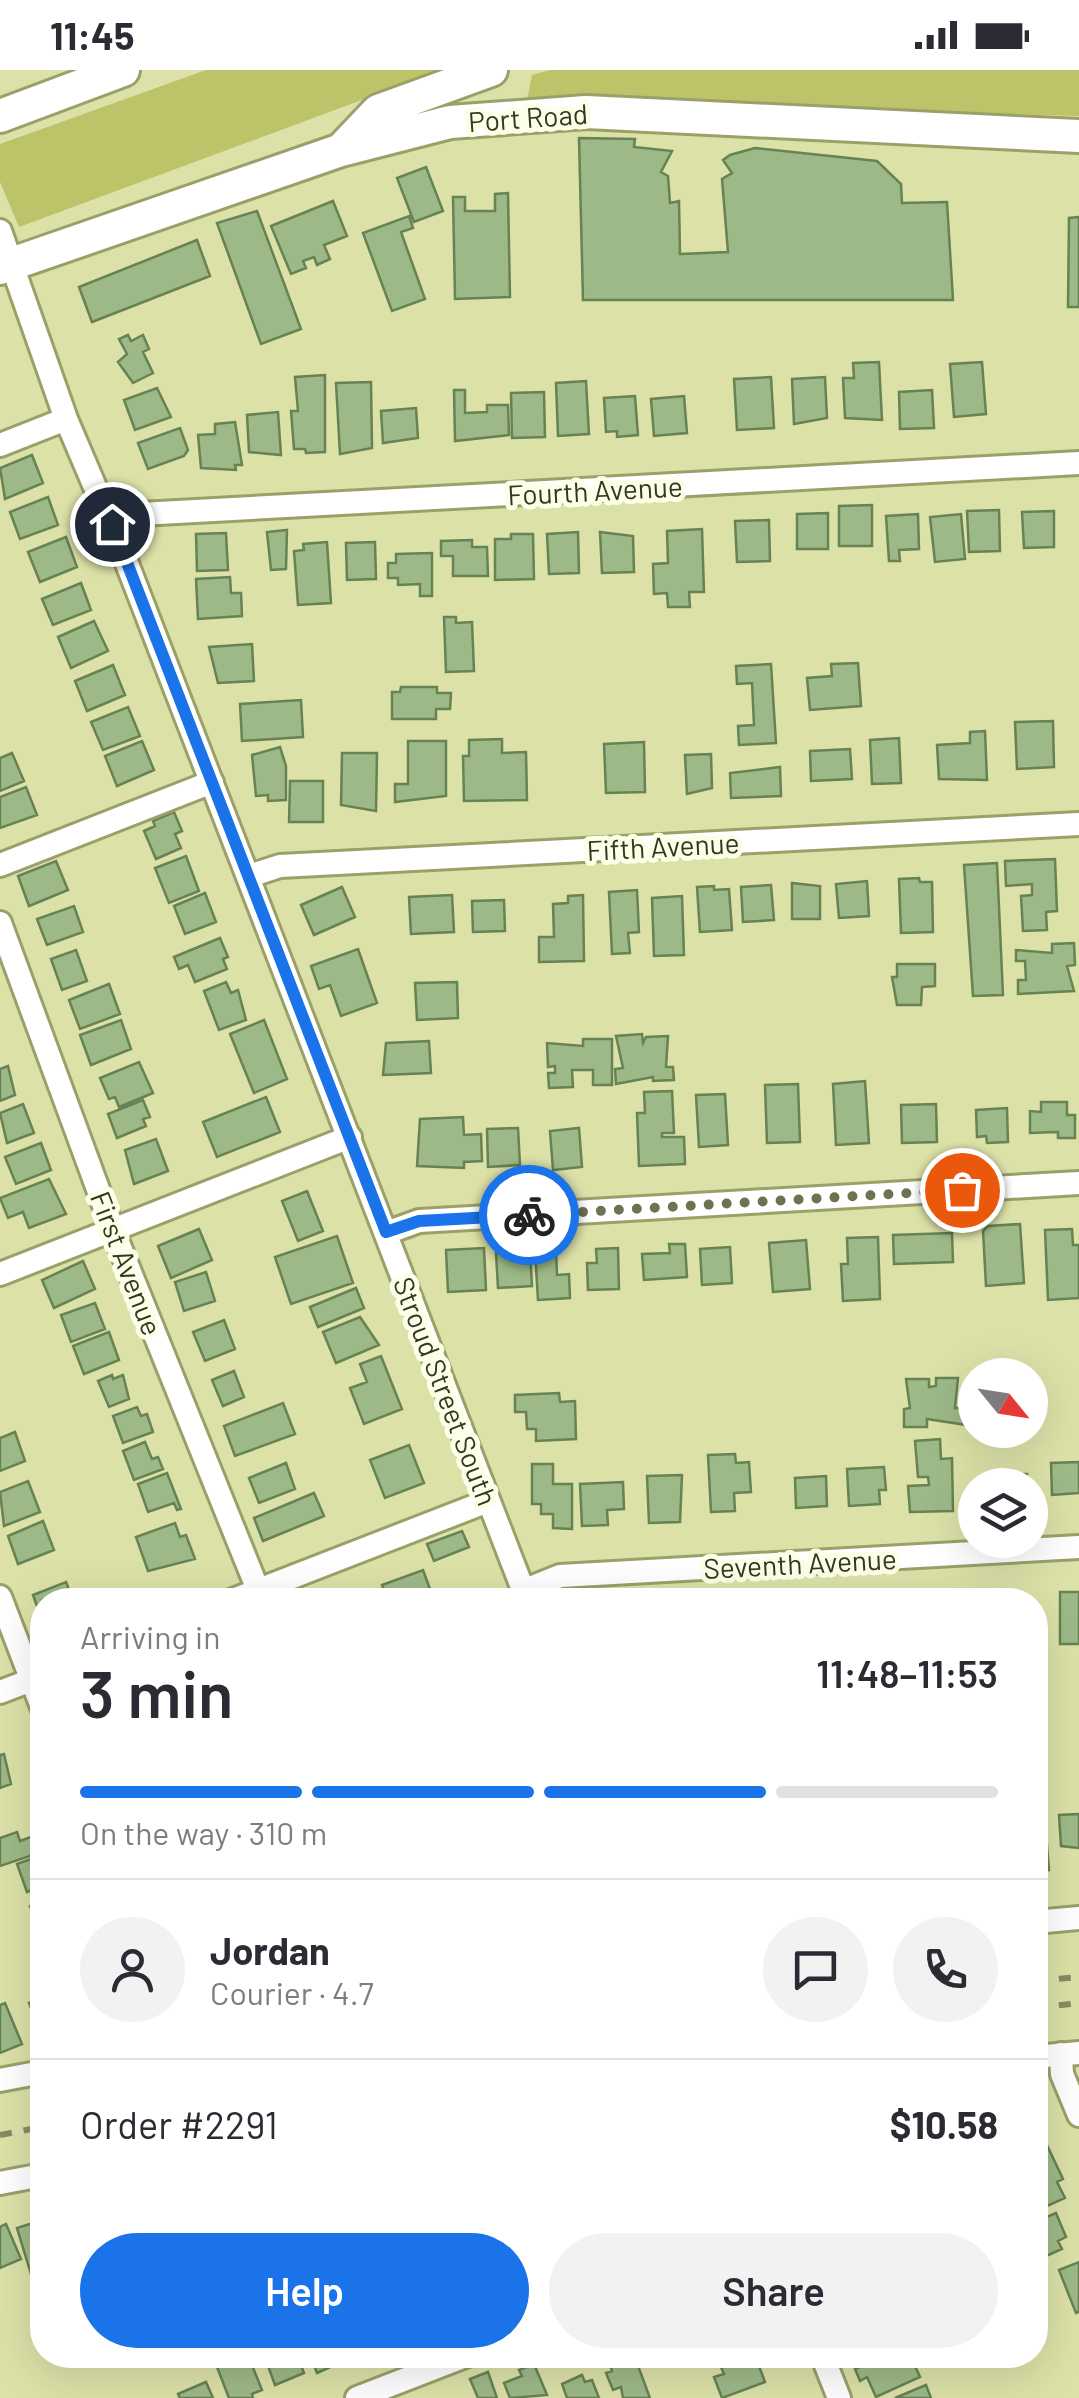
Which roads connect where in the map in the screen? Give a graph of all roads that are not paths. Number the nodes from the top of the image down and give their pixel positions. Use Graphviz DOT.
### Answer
graph roads {
  1 [pos="123,70"];
  2 [pos="491,70"];
  3 [pos="0,116"];
  4 [pos="1079,136"];
  5 [pos="340,150"];
  6 [pos="0,231"];
  7 [pos="6,266"];
  8 [pos="66,419"];
  9 [pos="0,446"];
  10 [pos="1079,463"];
  11 [pos="112,524"];
  12 [pos="212,782"];
  13 [pos="1079,824"];
  14 [pos="0,865"];
  15 [pos="248,876"];
  16 [pos="0,923"];
  17 [pos="350,1137"];
  18 [pos="1079,1183"];
  19 [pos="113,1230"];
  20 [pos="386,1232"];
  21 [pos="0,1274"];
  22 [pos="488,1501"];
  23 [pos="1079,1547"];
  24 [pos="257,1588"];
  25 [pos="277,1588"];
  26 [pos="522,1588"];
  27 [pos="539,1588"];
  28 [pos="0,1596"];
  29 [pos="30,1662"];
  30 [pos="30,1681"];
  31 [pos="0,1692"];
  32 [pos="1079,1918"];
  33 [pos="1048,1921"];
  34 [pos="1070,2054"];
  35 [pos="30,2074"];
  36 [pos="0,2080"];
  37 [pos="1079,2115"];
  38 [pos="30,2178"];
  39 [pos="0,2183"];
  40 [pos="434,2368"];
  41 [pos="827,2368"];
  42 [pos="357,2398"];
  43 [pos="839,2398"];
  1 -- 3 [label="highway"];
  2 -- 5 [label="highway"];
  4 -- 5 [label="highway, Port Road"];
  5 -- 7 [label="highway, Port Road"];
  6 -- 7 [label="street, Stroud Street South"];
  7 -- 8 [label="street, Stroud Street South"];
  8 -- 9 [label="street"];
  8 -- 11 [label="street, Stroud Street South"];
  10 -- 11 [label="street, Fourth Avenue"];
  11 -- 12 [label="street, Stroud Street South"];
  12 -- 14 [label="street"];
  12 -- 15 [label="street, Stroud Street South"];
  13 -- 15 [label="street, Fifth Avenue"];
  15 -- 17 [label="street, Stroud Street South"];
  16 -- 19 [label="street, First Avenue"];
  17 -- 19 [label="street"];
  17 -- 20 [label="street, Stroud Street South"];
  18 -- 20 [label="street"];
  19 -- 21 [label="street"];
  19 -- 24 [label="street, First Avenue"];
  20 -- 22 [label="street, Stroud Street South"];
  22 -- 25 [label="street"];
  22 -- 26 [label="street, Stroud Street South"];
  23 -- 27 [label="street, Seventh Avenue"];
  28 -- 29 [label="street"];
  30 -- 31 [label="street"];
  32 -- 33 [label="street"];
  34 -- 37 [label="street"];
  35 -- 36 [label="street"];
  38 -- 39 [label="street"];
  40 -- 42 [label="street"];
  41 -- 43 [label="street"];
}
